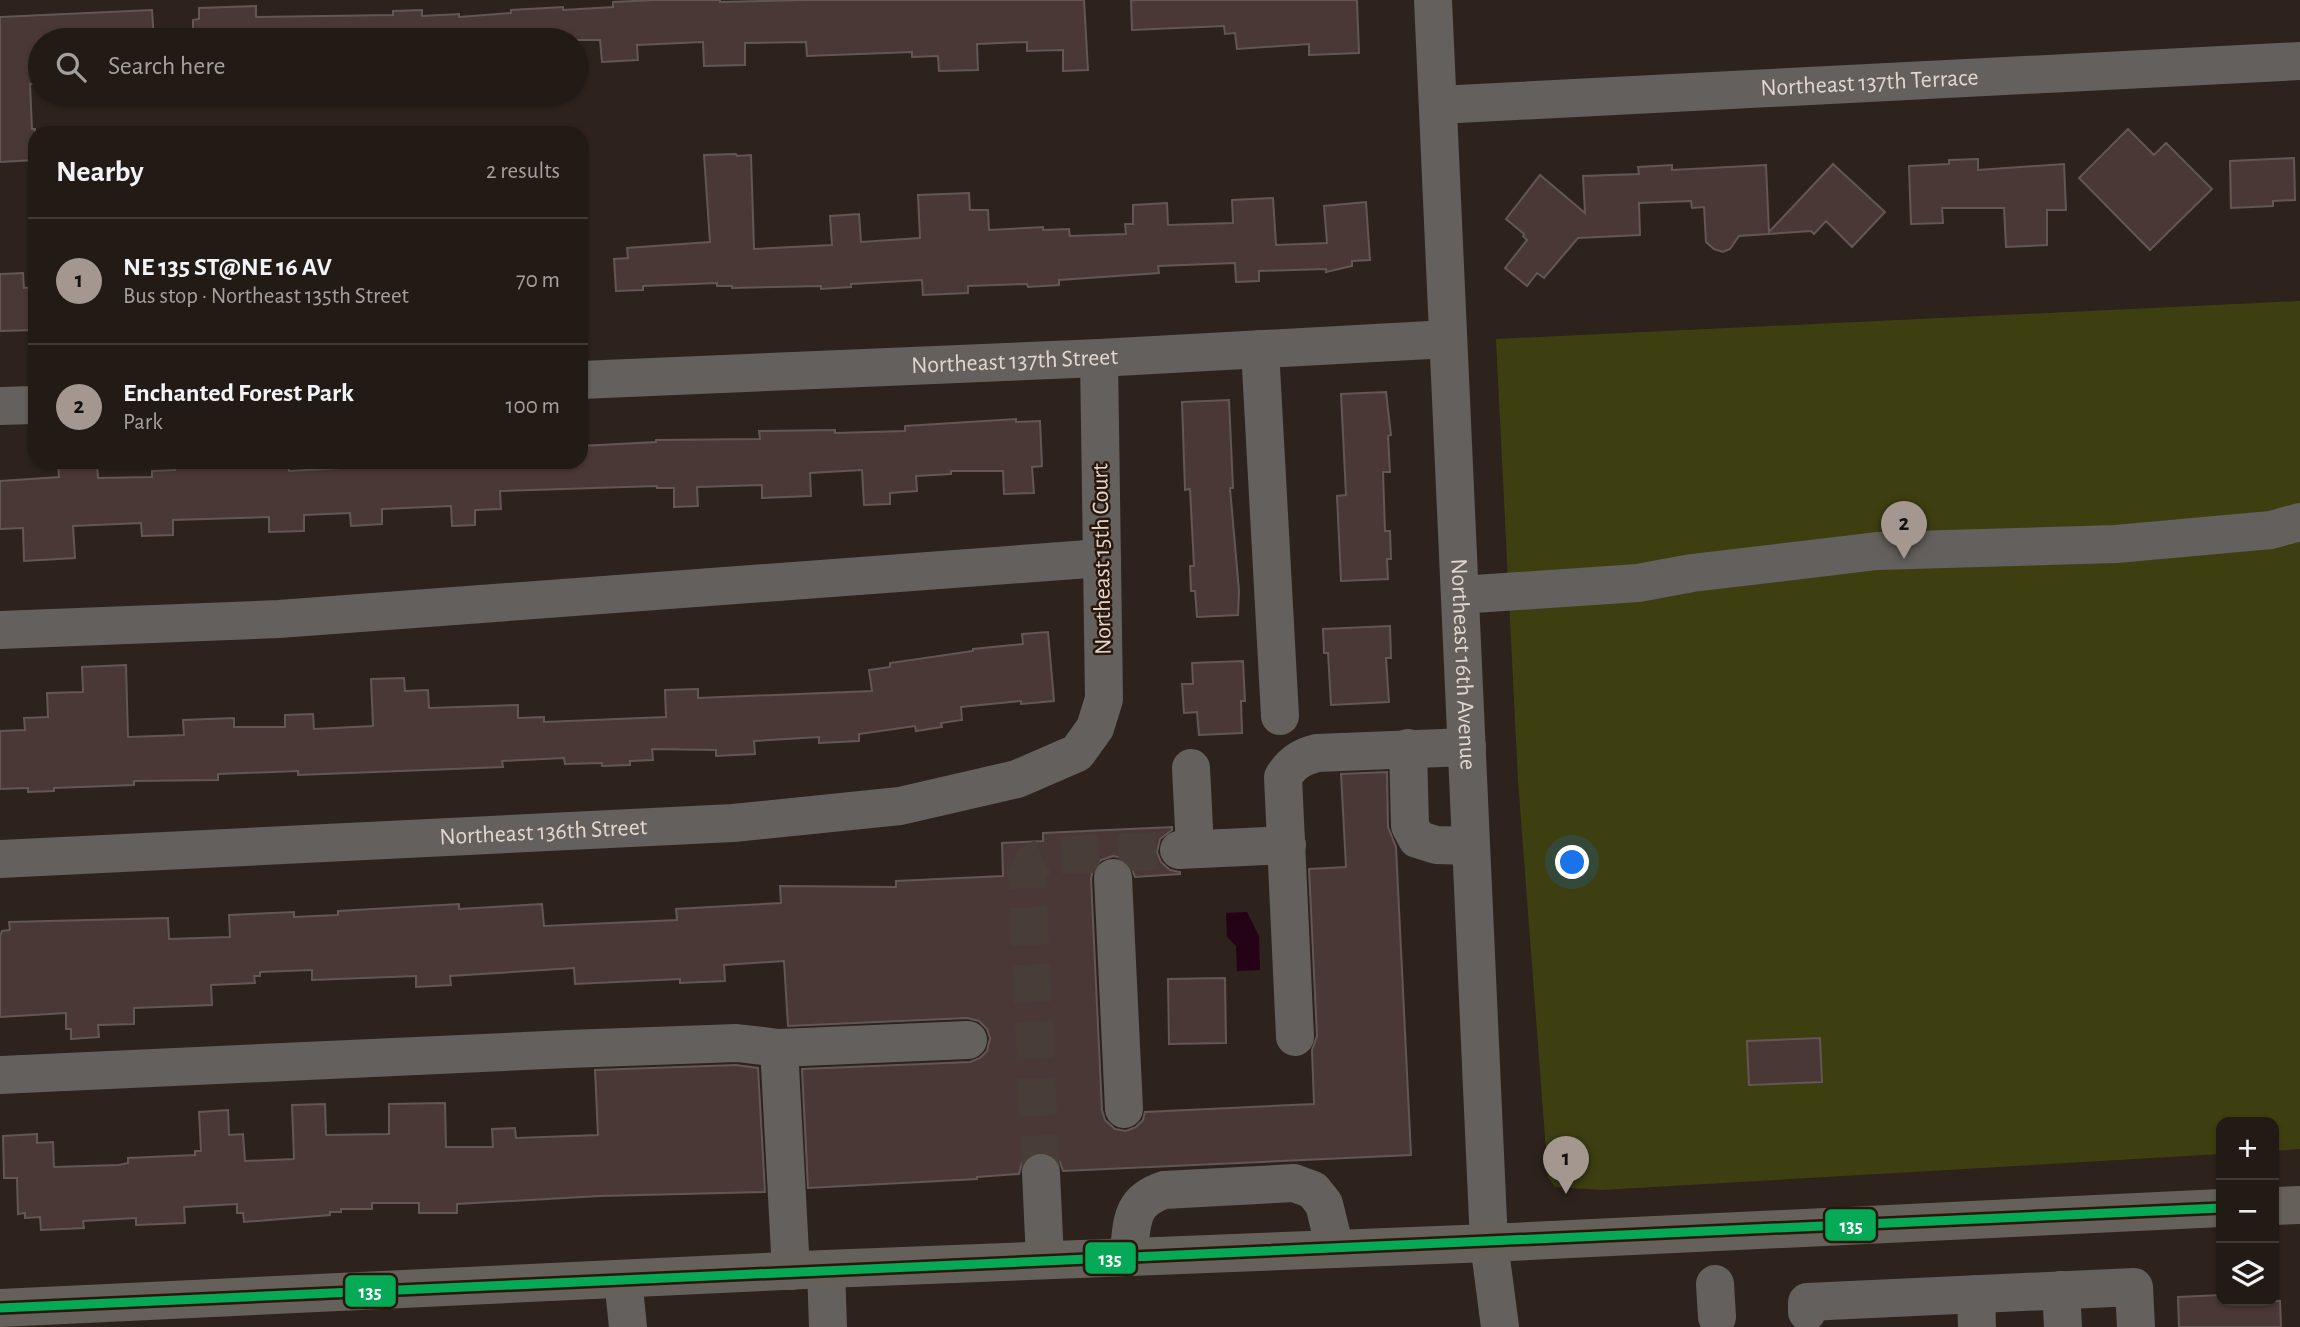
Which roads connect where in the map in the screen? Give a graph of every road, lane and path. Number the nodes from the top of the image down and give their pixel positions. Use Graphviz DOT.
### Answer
graph roads {
  1 [pos="1433,0"];
  2 [pos="2300,61"];
  3 [pos="1438,105"];
  4 [pos="1448,339"];
  5 [pos="1260,349"];
  6 [pos="1100,358"];
  7 [pos="588,380"];
  8 [pos="28,405"];
  9 [pos="0,406"];
  10 [pos="2300,522"];
  11 [pos="1102,558"];
  12 [pos="1460,595"];
  13 [pos="0,630"];
  14 [pos="1280,716"];
  15 [pos="1467,747"];
  16 [pos="1408,748"];
  17 [pos="1077,753"];
  18 [pos="1191,768"];
  19 [pos="1287,845"];
  20 [pos="1471,846"];
  21 [pos="0,859"];
  22 [pos="1113,878"];
  23 [pos="1295,1037"];
  24 [pos="968,1040"];
  25 [pos="779,1048"];
  26 [pos="0,1075"];
  27 [pos="1124,1109"];
  28 [pos="1041,1172"];
  29 [pos="2300,1205"];
  30 [pos="2279,1206"];
  31 [pos="2216,1208"];
  32 [pos="1489,1243"];
  33 [pos="1335,1249"];
  34 [pos="1128,1257"];
  35 [pos="1045,1260"];
  36 [pos="808,1270"];
  37 [pos="624,1279"];
  38 [pos="0,1308"];
  39 [pos="2062,1309"];
  40 [pos="1977,1311"];
  41 [pos="1807,1312"];
  42 [pos="92,1315"];
  43 [pos="628,1327"];
  44 [pos="828,1327"];
  45 [pos="1500,1327"];
  46 [pos="2136,1327"];
  1 -- 3 [label="street, Northeast 16th Avenue"];
  2 -- 3 [label="street, Northeast 137th Terrace"];
  3 -- 4 [label="street, Northeast 16th Avenue"];
  4 -- 5 [label="street, Northeast 137th Street"];
  4 -- 12 [label="street, Northeast 16th Avenue"];
  5 -- 6 [label="street, Northeast 137th Street"];
  5 -- 14 [label="street"];
  6 -- 7 [label="street, Northeast 137th Street"];
  6 -- 11 [label="street, Northeast 15th Court"];
  8 -- 9 [label="street"];
  10 -- 12 [label="street"];
  11 -- 13 [label="street"];
  11 -- 17 [label="street, Northeast 15th Court"];
  12 -- 15 [label="street, Northeast 16th Avenue"];
  15 -- 16 [label="street"];
  15 -- 20 [label="street, Northeast 16th Avenue"];
  16 -- 19 [label="street"];
  16 -- 20 [label="street"];
  17 -- 21 [label="street, Northeast 136th Street"];
  18 -- 19 [label="street"];
  19 -- 23 [label="street"];
  20 -- 32 [label="street, Northeast 16th Avenue"];
  22 -- 27 [label="street"];
  24 -- 25 [label="street"];
  25 -- 26 [label="street"];
  25 -- 36 [label="street"];
  28 -- 35 [label="street"];
  29 -- 30 [label="main road"];
  31 -- 32 [label="main road"];
  32 -- 33 [label="main road"];
  32 -- 45 [label="street, Northeast 16th Avenue"];
  33 -- 34 [label="main road"];
  33 -- 34 [label="street"];
  34 -- 35 [label="main road"];
  35 -- 36 [label="main road"];
  36 -- 37 [label="main road"];
  36 -- 44 [label="street"];
  37 -- 42 [label="main road"];
  37 -- 43 [label="street"];
  38 -- 42 [label="main road"];
  39 -- 40 [label="street"];
  39 -- 46 [label="street"];
  40 -- 41 [label="street"];
}
